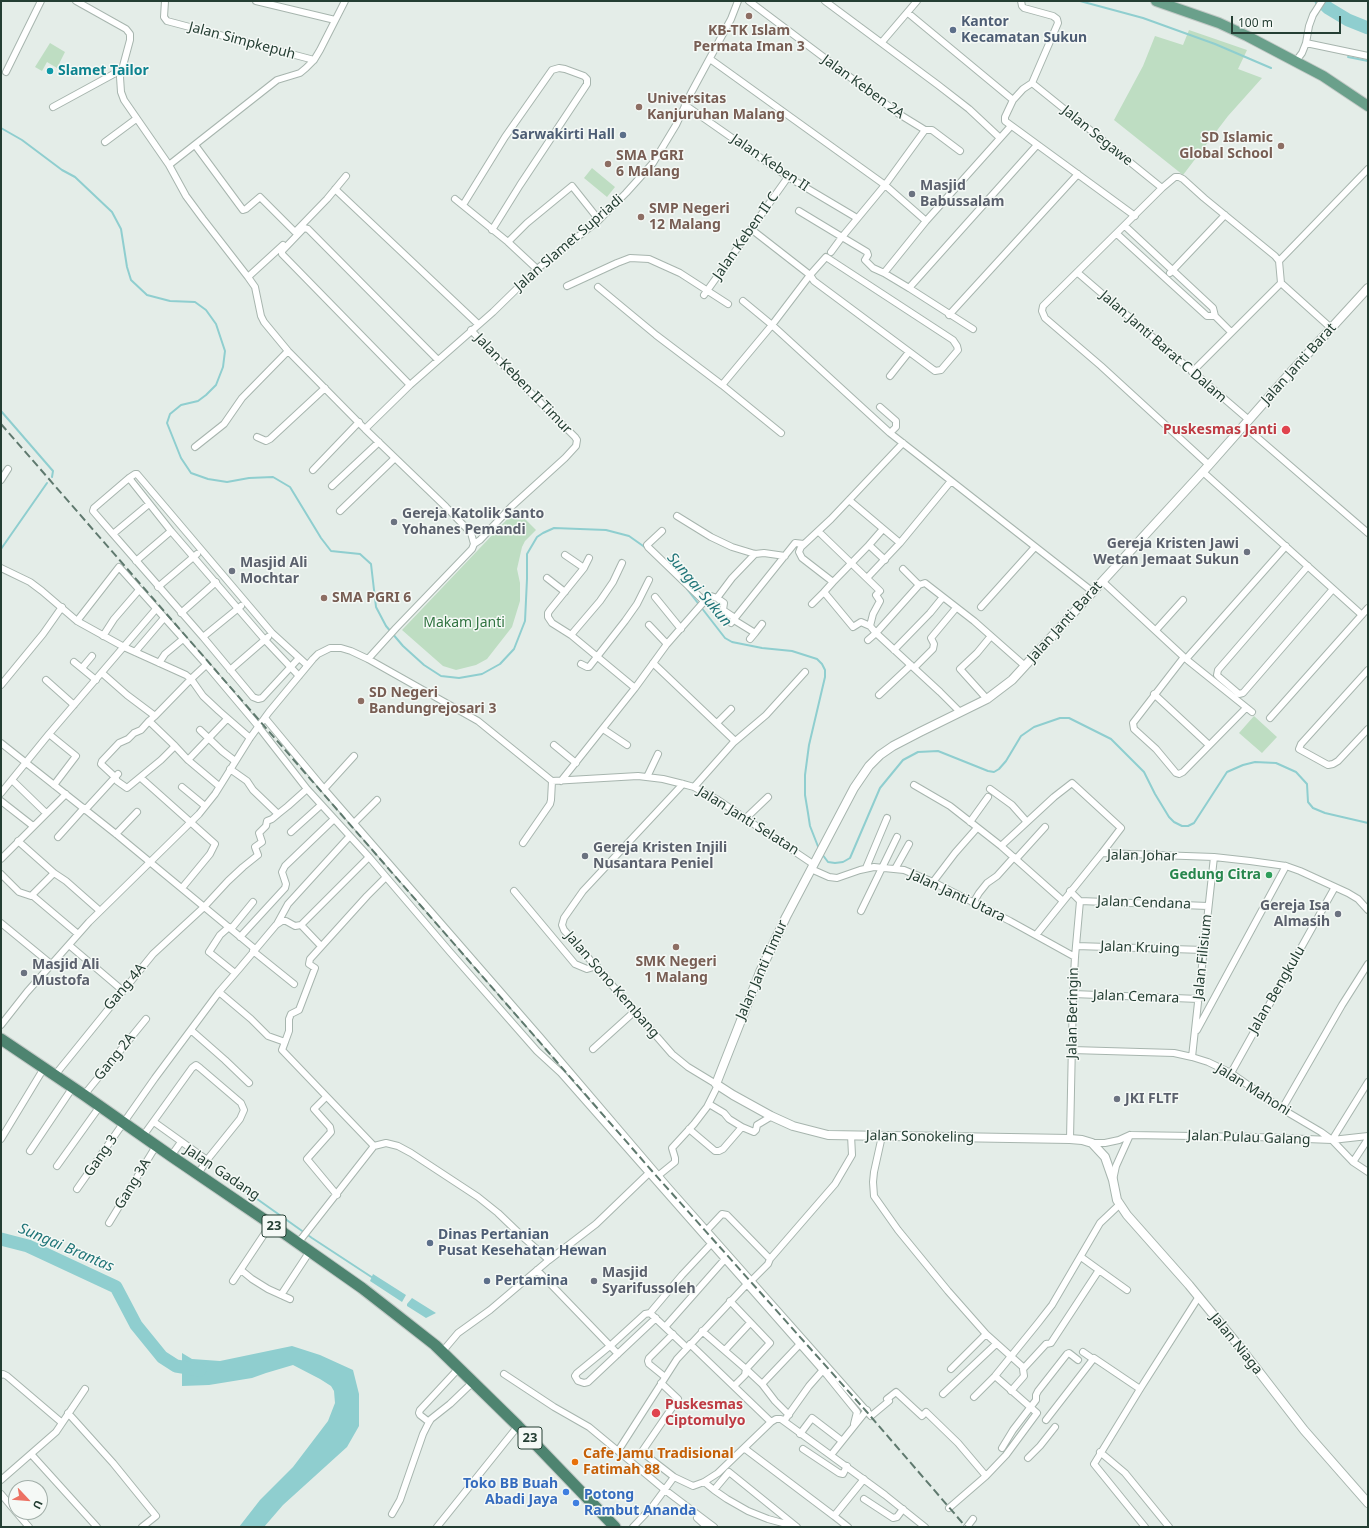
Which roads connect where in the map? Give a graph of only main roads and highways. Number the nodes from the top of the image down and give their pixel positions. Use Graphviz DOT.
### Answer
graph roads {
  1 [pos="1156,1"];
  2 [pos="1368,106"];
  3 [pos="1,1039"];
  4 [pos="615,1527"];
  1 -- 2 [label="main road"];
  3 -- 4 [label="highway, Jalan Gadang / 23"];
}
